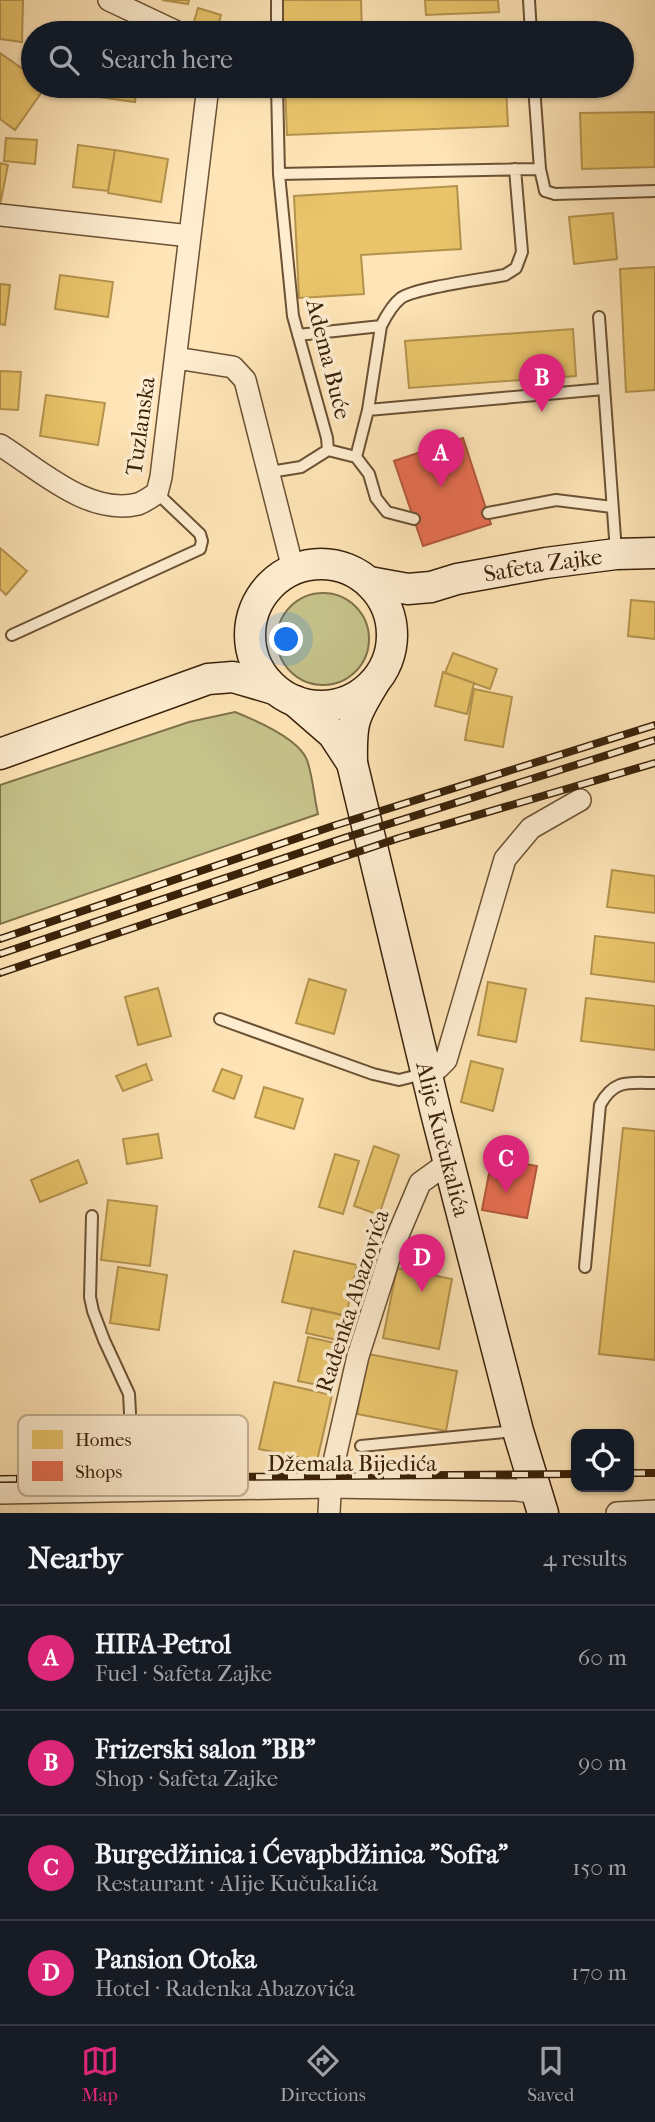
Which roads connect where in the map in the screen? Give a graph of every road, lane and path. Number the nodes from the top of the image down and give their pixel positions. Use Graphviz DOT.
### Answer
graph roads {
  1 [pos="109,0"];
  2 [pos="277,0"];
  3 [pos="529,0"];
  4 [pos="154,21"];
  5 [pos="277,21"];
  6 [pos="530,21"];
  7 [pos="207,98"];
  8 [pos="277,98"];
  9 [pos="535,98"];
  10 [pos="515,169"];
  11 [pos="540,169"];
  12 [pos="279,173"];
  13 [pos="655,191"];
  14 [pos="0,215"];
  15 [pos="190,236"];
  16 [pos="599,317"];
  17 [pos="381,326"];
  18 [pos="298,335"];
  19 [pos="176,358"];
  20 [pos="604,389"];
  21 [pos="368,410"];
  22 [pos="0,445"];
  23 [pos="328,450"];
  24 [pos="356,457"];
  25 [pos="270,471"];
  26 [pos="157,493"];
  27 [pos="612,507"];
  28 [pos="488,513"];
  29 [pos="414,519"];
  30 [pos="655,553"];
  31 [pos="616,554"];
  32 [pos="293,569"];
  33 [pos="369,582"];
  34 [pos="431,587"];
  35 [pos="251,624"];
  36 [pos="12,635"];
  37 [pos="392,642"];
  38 [pos="208,679"];
  39 [pos="374,683"];
  40 [pos="285,695"];
  41 [pos="0,754"];
  42 [pos="352,763"];
  43 [pos="580,800"];
  44 [pos="220,1019"];
  45 [pos="426,1073"];
  46 [pos="655,1083"];
  47 [pos="449,1162"];
  48 [pos="92,1216"];
  49 [pos="585,1267"];
  50 [pos="130,1415"];
  51 [pos="518,1431"];
  52 [pos="361,1446"];
  53 [pos="330,1488"];
  54 [pos="248,1489"];
  55 [pos="0,1493"];
  56 [pos="18,1493"];
  57 [pos="540,1503"];
  58 [pos="655,1511"];
  59 [pos="329,1513"];
  60 [pos="617,1513"];
  1 -- 4 [label="street"];
  2 -- 5 [label="lane"];
  3 -- 6 [label="lane"];
  7 -- 15 [label="street, Tuzlanska"];
  8 -- 12 [label="lane, Adema Buće"];
  9 -- 11 [label="lane"];
  10 -- 11 [label="lane"];
  10 -- 12 [label="lane"];
  10 -- 17 [label="lane"];
  11 -- 13 [label="lane"];
  12 -- 18 [label="lane, Adema Buće"];
  14 -- 15 [label="street"];
  15 -- 19 [label="street, Tuzlanska"];
  16 -- 20 [label="lane"];
  17 -- 18 [label="lane"];
  17 -- 21 [label="lane"];
  18 -- 23 [label="lane, Adema Buće"];
  19 -- 25 [label="street, Tuzlanska"];
  19 -- 26 [label="street, Tuzlanska"];
  20 -- 21 [label="lane"];
  20 -- 27 [label="lane"];
  21 -- 24 [label="lane"];
  22 -- 26 [label="street, Tuzlanska"];
  23 -- 24 [label="lane"];
  23 -- 25 [label="lane, Adema Buće"];
  24 -- 29 [label="lane"];
  25 -- 32 [label="street, Tuzlanska"];
  26 -- 36 [label="lane"];
  27 -- 28 [label="lane"];
  27 -- 31 [label="lane"];
  30 -- 31 [label="main road, Safeta Zajke"];
  31 -- 34 [label="main road, Safeta Zajke"];
  32 -- 33 [label="main road"];
  32 -- 35 [label="main road"];
  33 -- 34 [label="main road, Safeta Zajke"];
  33 -- 37 [label="main road"];
  34 -- 37 [label="main road"];
  35 -- 38 [label="main road"];
  35 -- 40 [label="main road"];
  37 -- 39 [label="main road"];
  38 -- 40 [label="main road"];
  38 -- 41 [label="main road"];
  39 -- 40 [label="main road"];
  39 -- 42 [label="main road, Alije Kučukalića"];
  40 -- 42 [label="main road, Alije Kučukalića"];
  42 -- 45 [label="main road, Alije Kučukalića"];
  43 -- 45 [label="street"];
  44 -- 45 [label="lane"];
  45 -- 47 [label="main road, Alije Kučukalića"];
  46 -- 49 [label="lane"];
  47 -- 51 [label="main road, Alije Kučukalića"];
  47 -- 53 [label="street, Radenka Abazovića"];
  48 -- 50 [label="lane"];
  51 -- 52 [label="lane"];
  51 -- 57 [label="main road, Alije Kučukalića"];
  53 -- 54 [label="street, Džemala Bijedića"];
  53 -- 57 [label="street, Džemala Bijedića"];
  53 -- 59 [label="street, Radenka Abazovića"];
  55 -- 56 [label="street, Džemala Bijedića"];
  58 -- 60 [label="street"];
}
